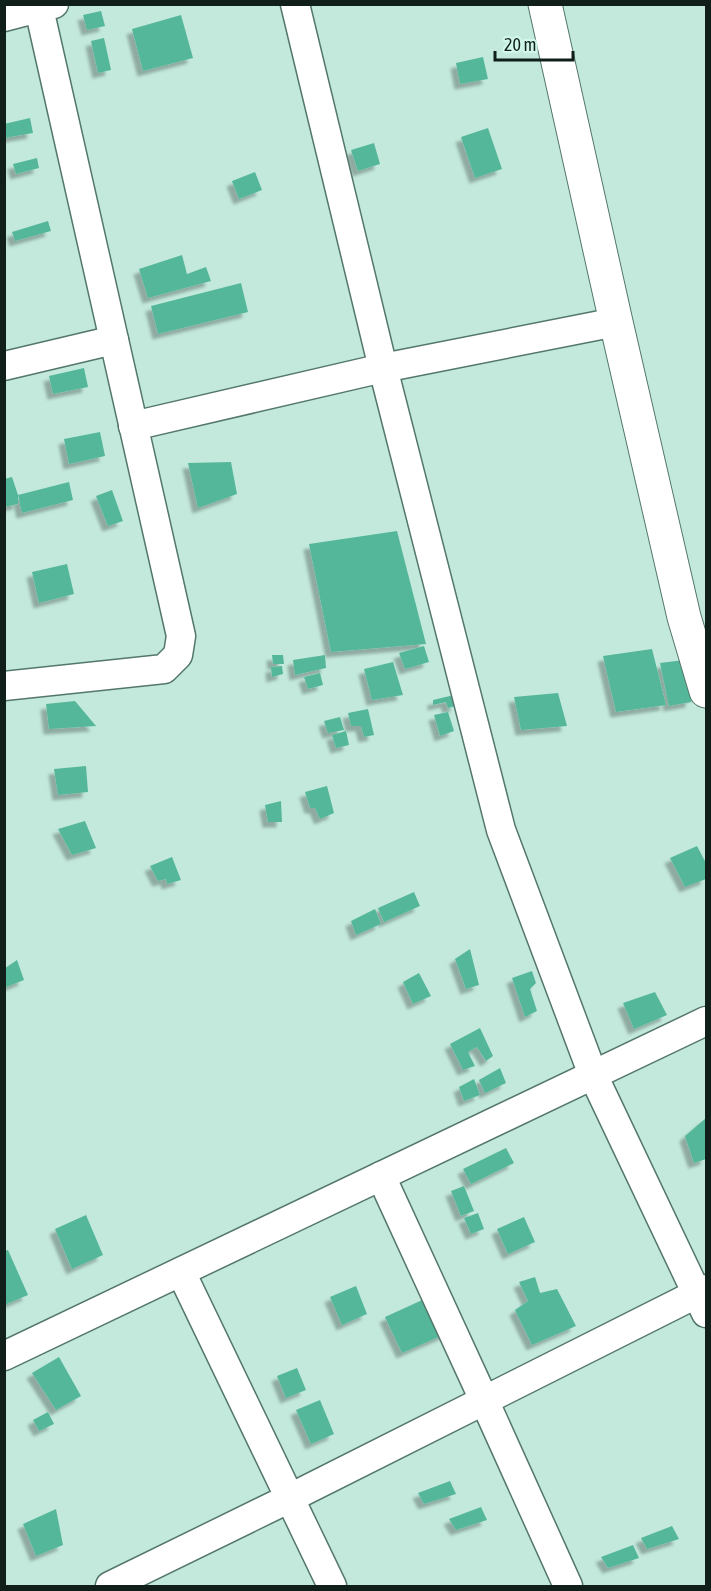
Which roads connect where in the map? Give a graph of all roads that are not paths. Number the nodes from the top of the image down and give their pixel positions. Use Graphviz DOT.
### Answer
graph roads {
  1 [pos="295,4"];
  2 [pos="545,4"];
  3 [pos="44,6"];
  4 [pos="4,17"];
  5 [pos="616,322"];
  6 [pos="114,340"];
  7 [pos="4,366"];
  8 [pos="383,368"];
  9 [pos="134,426"];
  10 [pos="4,686"];
  11 [pos="706,691"];
  12 [pos="706,1021"];
  13 [pos="593,1075"];
  14 [pos="381,1176"];
  15 [pos="182,1272"];
  16 [pos="703,1299"];
  17 [pos="4,1356"];
  18 [pos="484,1400"];
  19 [pos="291,1498"];
  20 [pos="110,1587"];
  21 [pos="332,1587"];
  22 [pos="568,1587"];
  1 -- 8 [label="street"];
  2 -- 5 [label="main road"];
  3 -- 4 [label="street"];
  3 -- 6 [label="street"];
  5 -- 8 [label="street"];
  5 -- 11 [label="main road"];
  6 -- 7 [label="street"];
  6 -- 9 [label="street"];
  8 -- 9 [label="street"];
  8 -- 13 [label="street"];
  9 -- 10 [label="street"];
  12 -- 13 [label="street"];
  13 -- 14 [label="street"];
  13 -- 16 [label="street"];
  14 -- 15 [label="street"];
  14 -- 18 [label="street"];
  15 -- 17 [label="street"];
  15 -- 19 [label="street"];
  16 -- 18 [label="street"];
  18 -- 19 [label="street"];
  18 -- 22 [label="street"];
  19 -- 20 [label="street"];
  19 -- 21 [label="street"];
}
